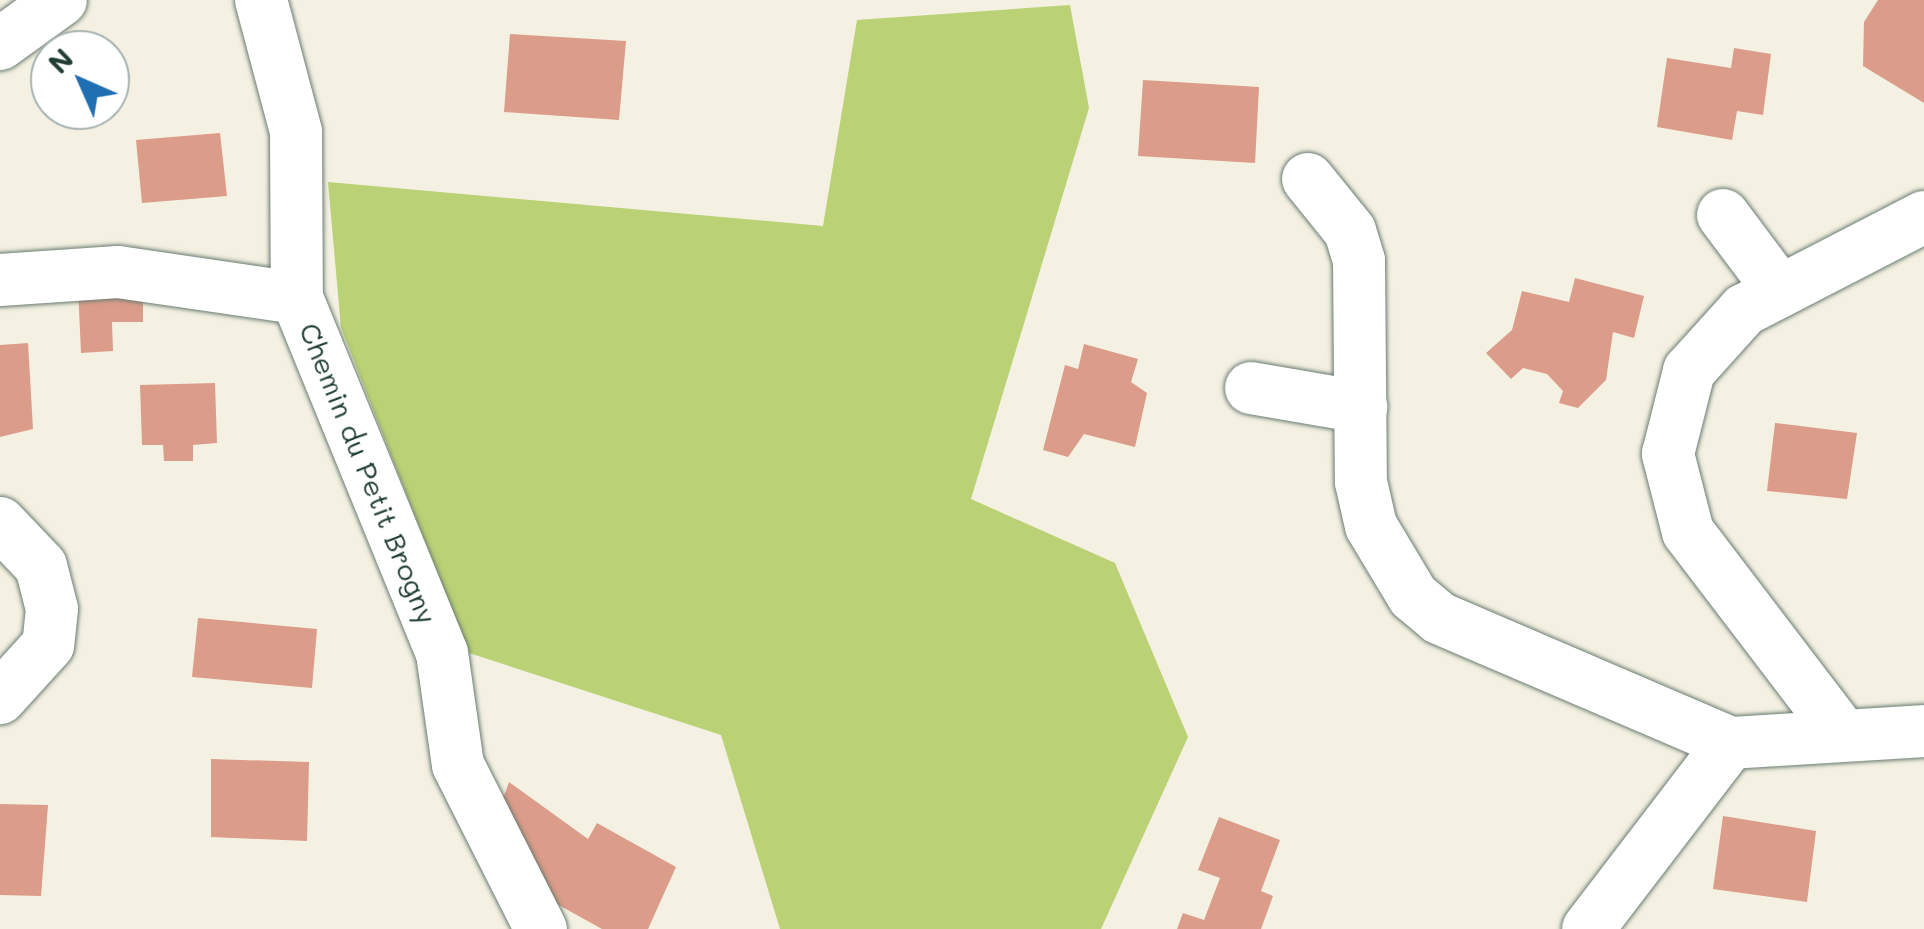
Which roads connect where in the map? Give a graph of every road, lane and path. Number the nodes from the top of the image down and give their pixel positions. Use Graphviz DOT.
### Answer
graph roads {
  1 [pos="61,0"];
  2 [pos="261,0"];
  3 [pos="0,44"];
  4 [pos="1308,179"];
  5 [pos="1723,215"];
  6 [pos="1924,217"];
  7 [pos="0,280"];
  8 [pos="1780,291"];
  9 [pos="297,298"];
  10 [pos="1250,388"];
  11 [pos="1361,407"];
  12 [pos="0,523"];
  13 [pos="0,698"];
  14 [pos="1838,730"];
  15 [pos="1924,731"];
  16 [pos="1730,744"];
  17 [pos="541,929"];
  18 [pos="1588,929"];
  1 -- 3 [label="street"];
  2 -- 9 [label="street, Chemin du Petit Brogny"];
  4 -- 11 [label="street"];
  5 -- 8 [label="street"];
  6 -- 8 [label="street"];
  7 -- 9 [label="street"];
  8 -- 14 [label="street"];
  9 -- 17 [label="street, Chemin du Petit Brogny"];
  10 -- 11 [label="street"];
  11 -- 16 [label="street"];
  12 -- 13 [label="street"];
  14 -- 15 [label="street"];
  14 -- 16 [label="street"];
  16 -- 18 [label="street"];
}
